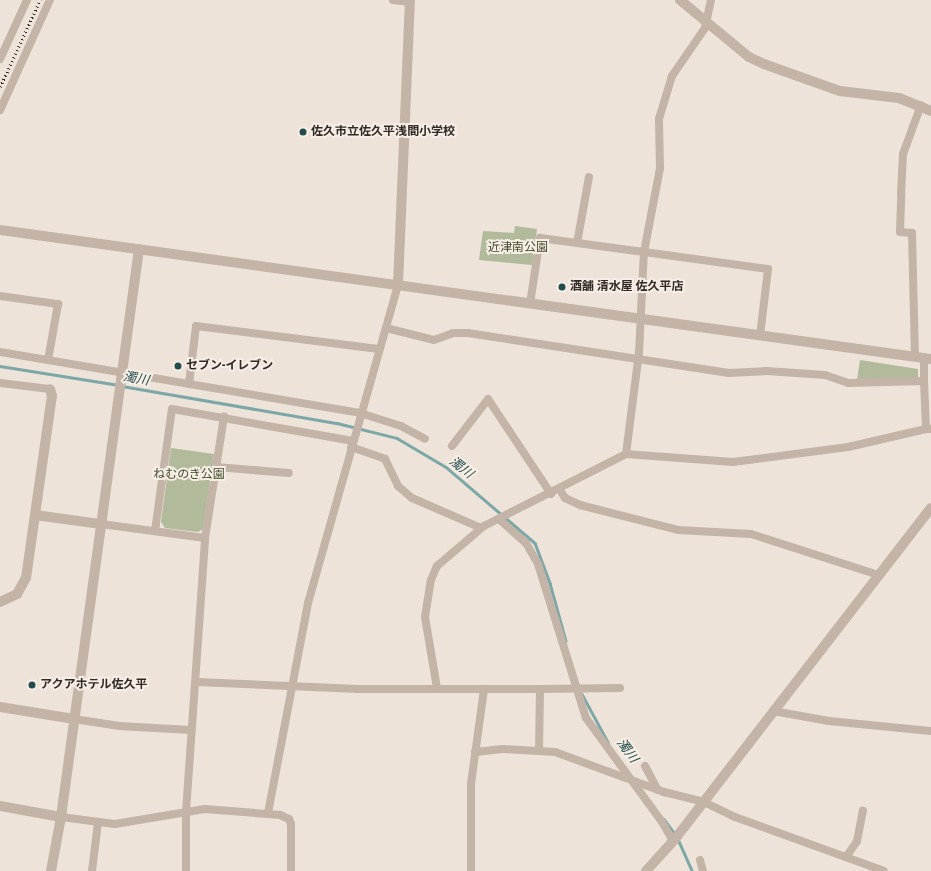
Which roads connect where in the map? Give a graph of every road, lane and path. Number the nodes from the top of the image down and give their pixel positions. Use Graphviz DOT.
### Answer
graph roads {
  1 [pos="27,0"];
  2 [pos="50,0"];
  3 [pos="394,0"];
  4 [pos="680,0"];
  5 [pos="711,0"];
  6 [pos="410,1"];
  7 [pos="706,22"];
  8 [pos="0,59"];
  9 [pos="921,105"];
  10 [pos="0,110"];
  11 [pos="931,111"];
  12 [pos="589,177"];
  13 [pos="0,230"];
  14 [pos="577,243"];
  15 [pos="139,248"];
  16 [pos="644,252"];
  17 [pos="398,285"];
  18 [pos="0,296"];
  19 [pos="530,304"];
  20 [pos="640,319"];
  21 [pos="386,328"];
  22 [pos="760,336"];
  23 [pos="379,349"];
  24 [pos="0,353"];
  25 [pos="924,358"];
  26 [pos="637,359"];
  27 [pos="48,360"];
  28 [pos="122,376"];
  29 [pos="924,381"];
  30 [pos="0,383"];
  31 [pos="189,384"];
  32 [pos="50,389"];
  33 [pos="359,415"];
  34 [pos="224,416"];
  35 [pos="929,429"];
  36 [pos="425,439"];
  37 [pos="352,444"];
  38 [pos="452,446"];
  39 [pos="626,454"];
  40 [pos="216,467"];
  41 [pos="289,473"];
  42 [pos="560,490"];
  43 [pos="551,494"];
  44 [pos="931,508"];
  45 [pos="35,515"];
  46 [pos="500,518"];
  47 [pos="101,524"];
  48 [pos="481,528"];
  49 [pos="155,531"];
  50 [pos="205,538"];
  51 [pos="879,574"];
  52 [pos="0,602"];
  53 [pos="197,682"];
  54 [pos="292,685"];
  55 [pos="576,687"];
  56 [pos="437,688"];
  57 [pos="620,688"];
  58 [pos="484,689"];
  59 [pos="540,689"];
  60 [pos="0,707"];
  61 [pos="774,711"];
  62 [pos="74,719"];
  63 [pos="191,730"];
  64 [pos="931,731"];
  65 [pos="539,750"];
  66 [pos="475,752"];
  67 [pos="645,766"];
  68 [pos="632,780"];
  69 [pos="655,789"];
  70 [pos="704,802"];
  71 [pos="0,806"];
  72 [pos="863,811"];
  73 [pos="186,812"];
  74 [pos="268,813"];
  75 [pos="61,817"];
  76 [pos="98,822"];
  77 [pos="674,840"];
  78 [pos="846,857"];
  79 [pos="700,860"];
  80 [pos="51,871"];
  81 [pos="92,871"];
  82 [pos="186,871"];
  83 [pos="291,871"];
  84 [pos="471,871"];
  85 [pos="646,871"];
  86 [pos="703,871"];
  87 [pos="884,871"];
  1 -- 8 [label="street"];
  2 -- 10 [label="street"];
  3 -- 6 [label="street"];
  4 -- 7 [label="street"];
  5 -- 7 [label="street"];
  6 -- 17 [label="street"];
  7 -- 9 [label="street"];
  7 -- 16 [label="street"];
  9 -- 11 [label="street"];
  9 -- 25 [label="street"];
  12 -- 14 [label="street"];
  13 -- 15 [label="street"];
  14 -- 16 [label="street"];
  14 -- 19 [label="street"];
  15 -- 17 [label="street"];
  15 -- 28 [label="street"];
  16 -- 20 [label="street"];
  16 -- 22 [label="street"];
  17 -- 19 [label="street"];
  17 -- 21 [label="street"];
  18 -- 27 [label="street"];
  19 -- 20 [label="street"];
  20 -- 22 [label="street"];
  20 -- 26 [label="street"];
  21 -- 23 [label="street"];
  21 -- 26 [label="street"];
  22 -- 25 [label="street"];
  23 -- 31 [label="street"];
  23 -- 33 [label="street"];
  24 -- 27 [label="street"];
  25 -- 29 [label="street"];
  26 -- 29 [label="street"];
  26 -- 39 [label="street"];
  27 -- 28 [label="street"];
  28 -- 31 [label="street"];
  28 -- 47 [label="street"];
  29 -- 35 [label="street"];
  30 -- 32 [label="street"];
  31 -- 33 [label="street"];
  32 -- 45 [label="street"];
  33 -- 36 [label="street"];
  33 -- 37 [label="street"];
  34 -- 37 [label="street"];
  34 -- 40 [label="street"];
  34 -- 49 [label="street"];
  35 -- 39 [label="street"];
  37 -- 48 [label="street"];
  37 -- 54 [label="street"];
  38 -- 43 [label="street"];
  39 -- 42 [label="street"];
  40 -- 41 [label="street"];
  40 -- 50 [label="street"];
  42 -- 43 [label="street"];
  42 -- 51 [label="street"];
  43 -- 46 [label="street"];
  44 -- 51 [label="street"];
  45 -- 47 [label="street"];
  45 -- 52 [label="street"];
  46 -- 48 [label="street"];
  46 -- 55 [label="street"];
  47 -- 49 [label="street"];
  47 -- 62 [label="street"];
  48 -- 56 [label="street"];
  49 -- 50 [label="street"];
  50 -- 53 [label="street"];
  51 -- 61 [label="street"];
  53 -- 54 [label="street"];
  53 -- 63 [label="street"];
  54 -- 56 [label="street"];
  54 -- 74 [label="street"];
  55 -- 57 [label="street"];
  55 -- 59 [label="street"];
  55 -- 68 [label="street"];
  56 -- 58 [label="street"];
  58 -- 59 [label="street"];
  58 -- 66 [label="street"];
  59 -- 65 [label="street"];
  60 -- 62 [label="street"];
  61 -- 64 [label="street"];
  61 -- 70 [label="street"];
  62 -- 63 [label="street"];
  62 -- 75 [label="street"];
  63 -- 73 [label="street"];
  65 -- 66 [label="street"];
  65 -- 68 [label="street"];
  66 -- 84 [label="street"];
  67 -- 69 [label="street"];
  68 -- 69 [label="street"];
  68 -- 77 [label="street"];
  69 -- 70 [label="street"];
  70 -- 77 [label="street"];
  70 -- 78 [label="street"];
  71 -- 75 [label="street"];
  72 -- 78 [label="street"];
  73 -- 74 [label="street"];
  73 -- 76 [label="street"];
  73 -- 82 [label="street"];
  74 -- 83 [label="street"];
  75 -- 76 [label="street"];
  75 -- 80 [label="street"];
  76 -- 81 [label="street"];
  77 -- 85 [label="street"];
  78 -- 87 [label="street"];
  79 -- 86 [label="street"];
}
